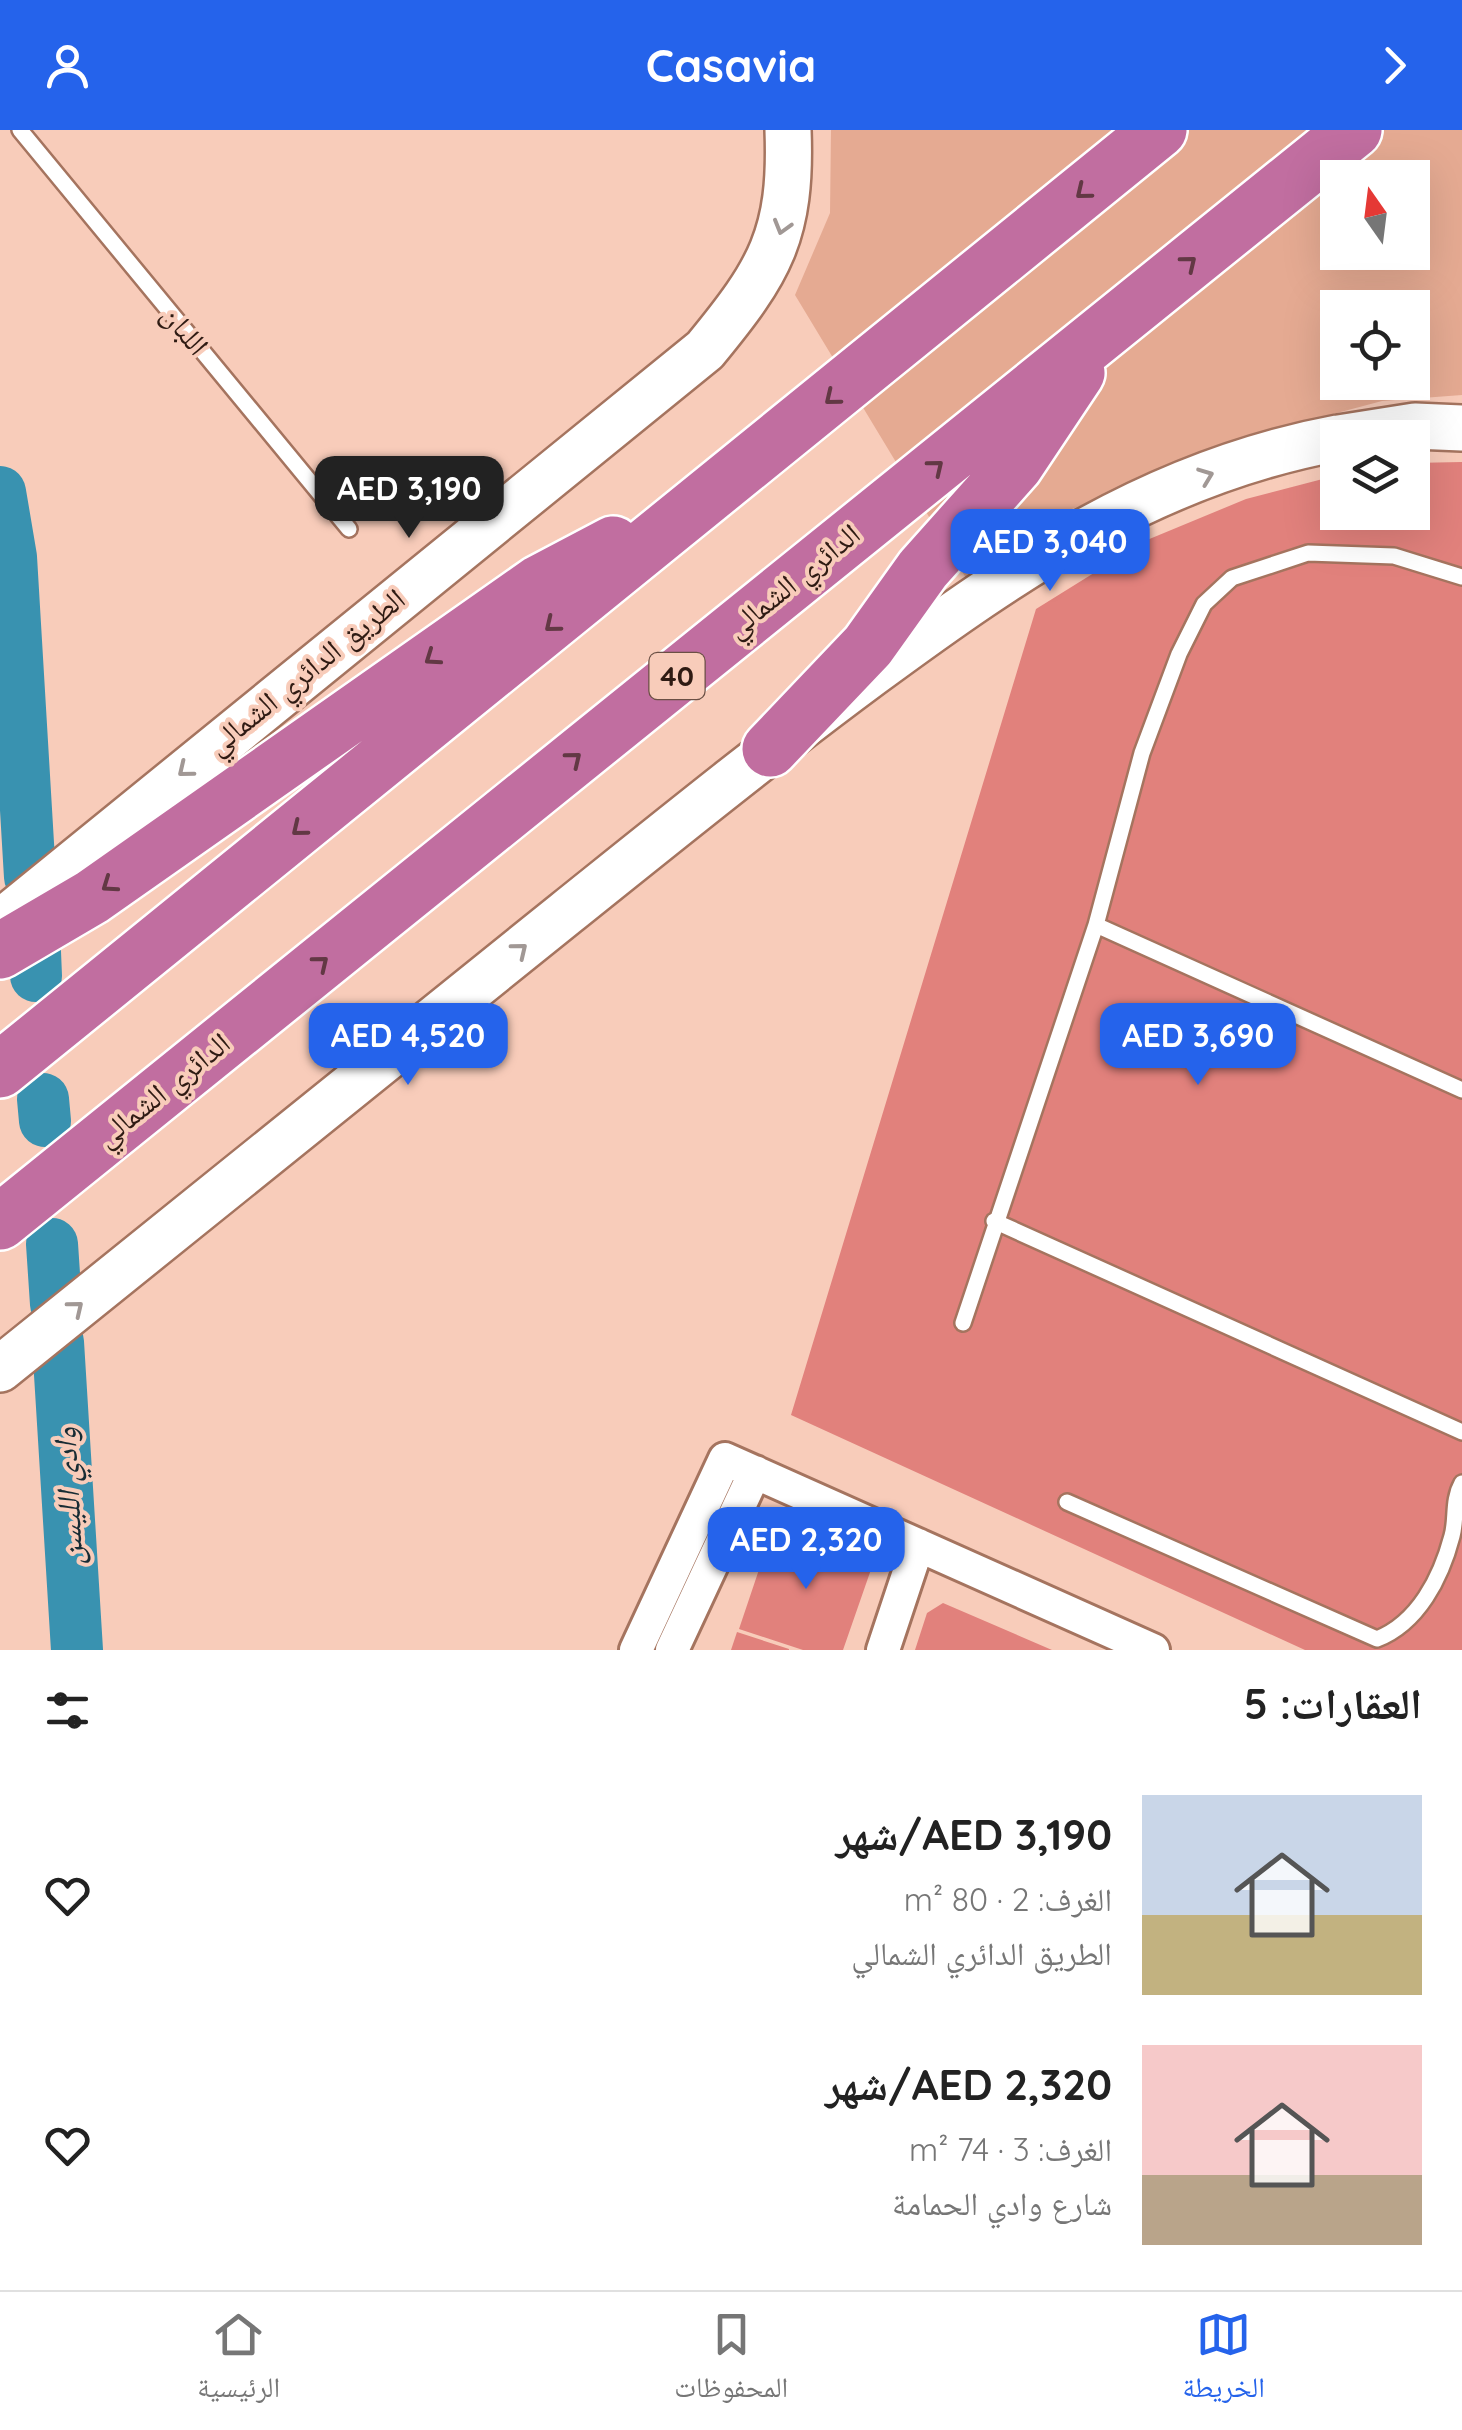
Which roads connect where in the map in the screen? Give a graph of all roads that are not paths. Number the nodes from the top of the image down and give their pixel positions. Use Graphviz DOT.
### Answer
graph roads {
  1 [pos="20,130"];
  2 [pos="788,130"];
  3 [pos="1159,130"];
  4 [pos="1354,130"];
  5 [pos="1106,329"];
  6 [pos="1430,427"];
  7 [pos="1462,428"];
  8 [pos="1320,443"];
  9 [pos="726,484"];
  10 [pos="349,529"];
  11 [pos="1462,578"];
  12 [pos="770,749"];
  13 [pos="0,923"];
  14 [pos="1096,925"];
  15 [pos="0,951"];
  16 [pos="0,1070"];
  17 [pos="1462,1090"];
  18 [pos="994,1221"];
  19 [pos="0,1222"];
  20 [pos="963,1323"];
  21 [pos="0,1369"];
  22 [pos="1462,1432"];
  23 [pos="740,1465"];
  24 [pos="1462,1483"];
  25 [pos="1067,1502"];
  26 [pos="918,1545"];
  27 [pos="636,1650"];
  28 [pos="672,1650"];
  29 [pos="883,1650"];
  30 [pos="1153,1650"];
  1 -- 10 [label="lane, اللبان"];
  2 -- 13 [label="main road, الطريق الدائري الشمالي, one-way"];
  3 -- 9 [label="highway, one-way"];
  5 -- 4 [label="highway, الدائري الشمالي / 40, one-way"];
  5 -- 12 [label="highway"];
  19 -- 5 [label="highway, الدائري الشمالي / 40, one-way"];
  6 -- 7 [label="main road"];
  12 -- 8 [label="main road, one-way"];
  9 -- 15 [label="highway, one-way"];
  9 -- 16 [label="highway, one-way"];
  11 -- 14 [label="lane"];
  21 -- 12 [label="main road, one-way"];
  14 -- 17 [label="lane"];
  14 -- 18 [label="lane"];
  18 -- 20 [label="lane"];
  18 -- 22 [label="lane"];
  23 -- 26 [label="street"];
  23 -- 27 [label="street"];
  23 -- 28 [label="street"];
  24 -- 25 [label="lane"];
  26 -- 29 [label="street"];
  26 -- 30 [label="street"];
}
